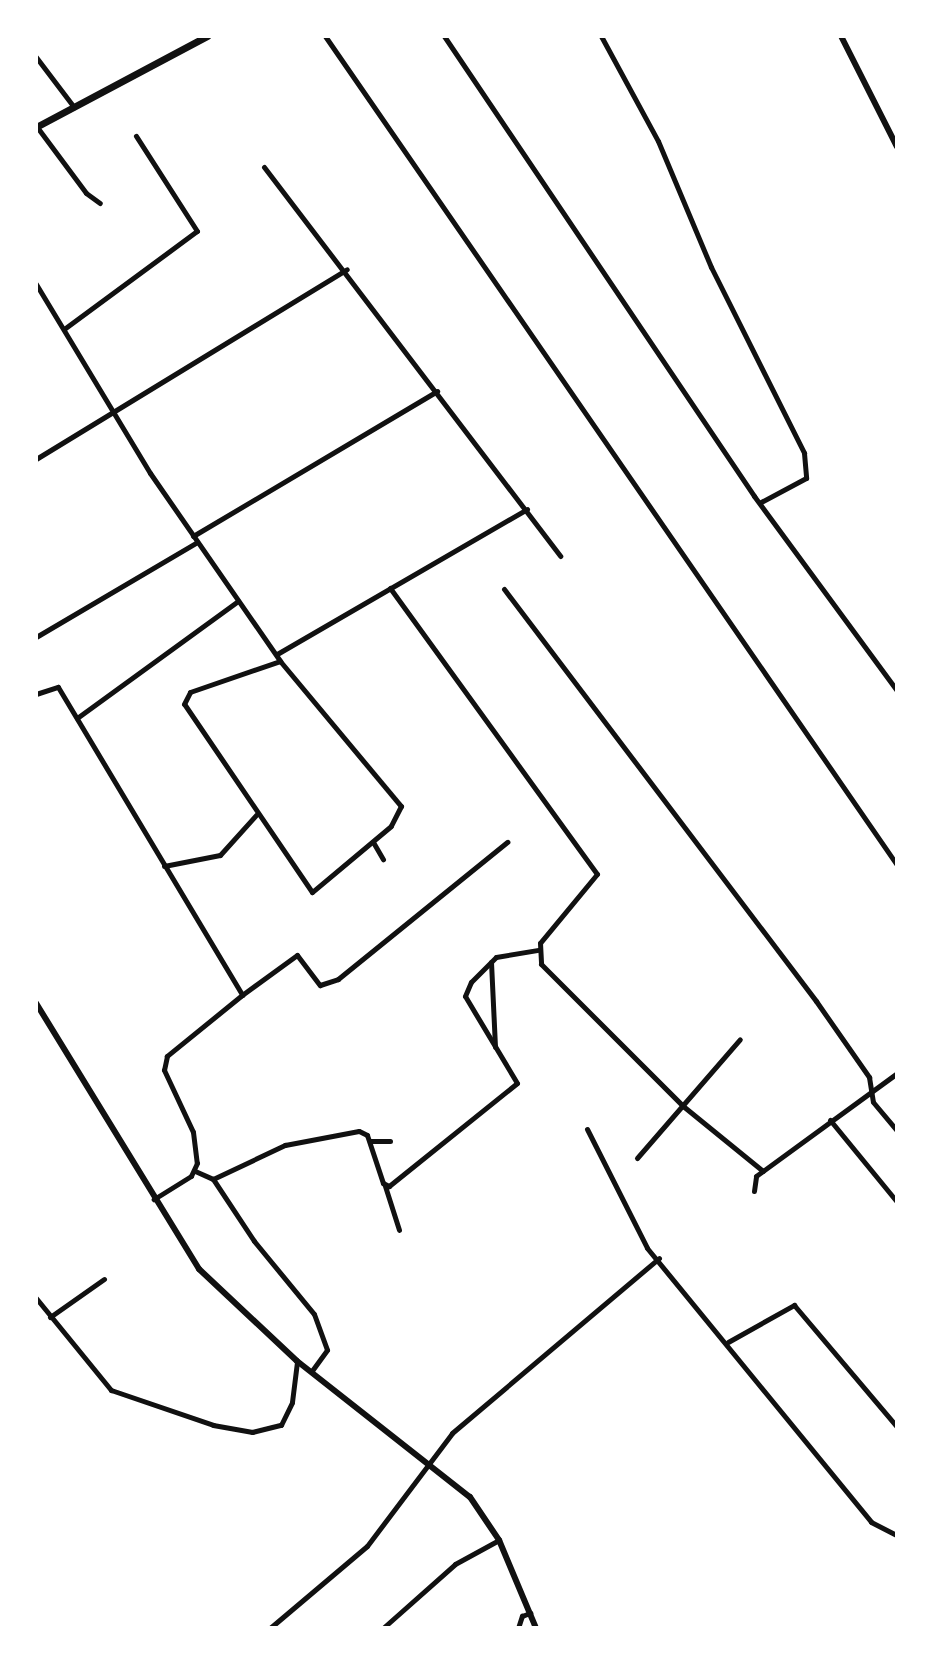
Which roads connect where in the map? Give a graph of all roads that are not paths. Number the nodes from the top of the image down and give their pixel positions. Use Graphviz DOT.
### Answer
graph roads {
  1 [pos="207,36"];
  2 [pos="325,36"];
  3 [pos="444,36"];
  4 [pos="601,36"];
  5 [pos="841,36"];
  6 [pos="36,57"];
  7 [pos="74,107"];
  8 [pos="36,127"];
  9 [pos="136,136"];
  10 [pos="897,147"];
  11 [pos="264,167"];
  12 [pos="100,203"];
  13 [pos="347,269"];
  14 [pos="36,284"];
  15 [pos="64,329"];
  16 [pos="437,391"];
  17 [pos="113,414"];
  18 [pos="36,459"];
  19 [pos="761,502"];
  20 [pos="527,509"];
  21 [pos="195,539"];
  22 [pos="560,556"];
  23 [pos="390,588"];
  24 [pos="504,589"];
  25 [pos="238,601"];
  26 [pos="36,637"];
  27 [pos="277,654"];
  28 [pos="280,661"];
  29 [pos="897,691"];
  30 [pos="36,694"];
  31 [pos="77,718"];
  32 [pos="256,815"];
  33 [pos="373,842"];
  34 [pos="507,842"];
  35 [pos="383,859"];
  36 [pos="897,865"];
  37 [pos="164,866"];
  38 [pos="538,950"];
  39 [pos="491,961"];
  40 [pos="242,995"];
  41 [pos="36,1003"];
  42 [pos="740,1039"];
  43 [pos="495,1048"];
  44 [pos="897,1073"];
  45 [pos="871,1091"];
  46 [pos="683,1106"];
  47 [pos="830,1120"];
  48 [pos="587,1129"];
  49 [pos="897,1131"];
  50 [pos="369,1141"];
  51 [pos="390,1141"];
  52 [pos="637,1158"];
  53 [pos="195,1171"];
  54 [pos="763,1171"];
  55 [pos="213,1179"];
  56 [pos="385,1186"];
  57 [pos="754,1191"];
  58 [pos="153,1199"];
  59 [pos="897,1202"];
  60 [pos="399,1230"];
  61 [pos="659,1258"];
  62 [pos="104,1279"];
  63 [pos="36,1298"];
  64 [pos="50,1317"];
  65 [pos="728,1342"];
  66 [pos="297,1361"];
  67 [pos="312,1371"];
  68 [pos="897,1427"];
  69 [pos="428,1461"];
  70 [pos="897,1535"];
  71 [pos="499,1540"];
  72 [pos="530,1613"];
  73 [pos="270,1628"];
  74 [pos="383,1628"];
  75 [pos="518,1628"];
  76 [pos="536,1628"];
  1 -- 7 [label="main road"];
  2 -- 36 [label="street"];
  3 -- 19 [label="street"];
  4 -- 19 [label="street"];
  5 -- 10 [label="street"];
  6 -- 7 [label="street"];
  7 -- 8 [label="main road"];
  8 -- 12 [label="street"];
  9 -- 15 [label="street"];
  11 -- 13 [label="street"];
  13 -- 16 [label="street"];
  13 -- 17 [label="street"];
  14 -- 15 [label="street"];
  15 -- 17 [label="street"];
  16 -- 20 [label="street"];
  16 -- 21 [label="street"];
  17 -- 18 [label="street"];
  17 -- 21 [label="street"];
  19 -- 29 [label="street"];
  20 -- 22 [label="street"];
  20 -- 23 [label="street"];
  21 -- 25 [label="street"];
  21 -- 26 [label="street"];
  23 -- 27 [label="street"];
  23 -- 38 [label="street"];
  24 -- 45 [label="street"];
  25 -- 27 [label="street"];
  25 -- 31 [label="street"];
  27 -- 28 [label="street"];
  28 -- 32 [label="street"];
  28 -- 33 [label="street"];
  30 -- 31 [label="street"];
  31 -- 37 [label="street"];
  32 -- 33 [label="street"];
  32 -- 37 [label="street"];
  33 -- 35 [label="street"];
  34 -- 40 [label="street"];
  37 -- 40 [label="street"];
  38 -- 39 [label="street"];
  38 -- 46 [label="street"];
  39 -- 43 [label="street"];
  39 -- 43 [label="street"];
  40 -- 53 [label="street"];
  41 -- 58 [label="street"];
  42 -- 46 [label="street"];
  43 -- 56 [label="street"];
  44 -- 45 [label="street"];
  45 -- 47 [label="street"];
  45 -- 49 [label="street"];
  46 -- 52 [label="street"];
  46 -- 54 [label="street"];
  47 -- 54 [label="street"];
  47 -- 59 [label="street"];
  48 -- 61 [label="street"];
  50 -- 51 [label="street"];
  50 -- 55 [label="street"];
  50 -- 56 [label="street"];
  53 -- 55 [label="street"];
  53 -- 58 [label="street"];
  54 -- 57 [label="street"];
  55 -- 67 [label="street"];
  56 -- 60 [label="street"];
  58 -- 66 [label="street"];
  61 -- 65 [label="street"];
  61 -- 69 [label="street"];
  62 -- 64 [label="street"];
  63 -- 64 [label="street"];
  64 -- 66 [label="street"];
  65 -- 68 [label="street"];
  65 -- 70 [label="street"];
  66 -- 67 [label="street"];
  67 -- 69 [label="street"];
  69 -- 71 [label="street"];
  69 -- 73 [label="street"];
  71 -- 72 [label="street"];
  71 -- 74 [label="street"];
  72 -- 75 [label="street"];
  72 -- 76 [label="street"];
}
